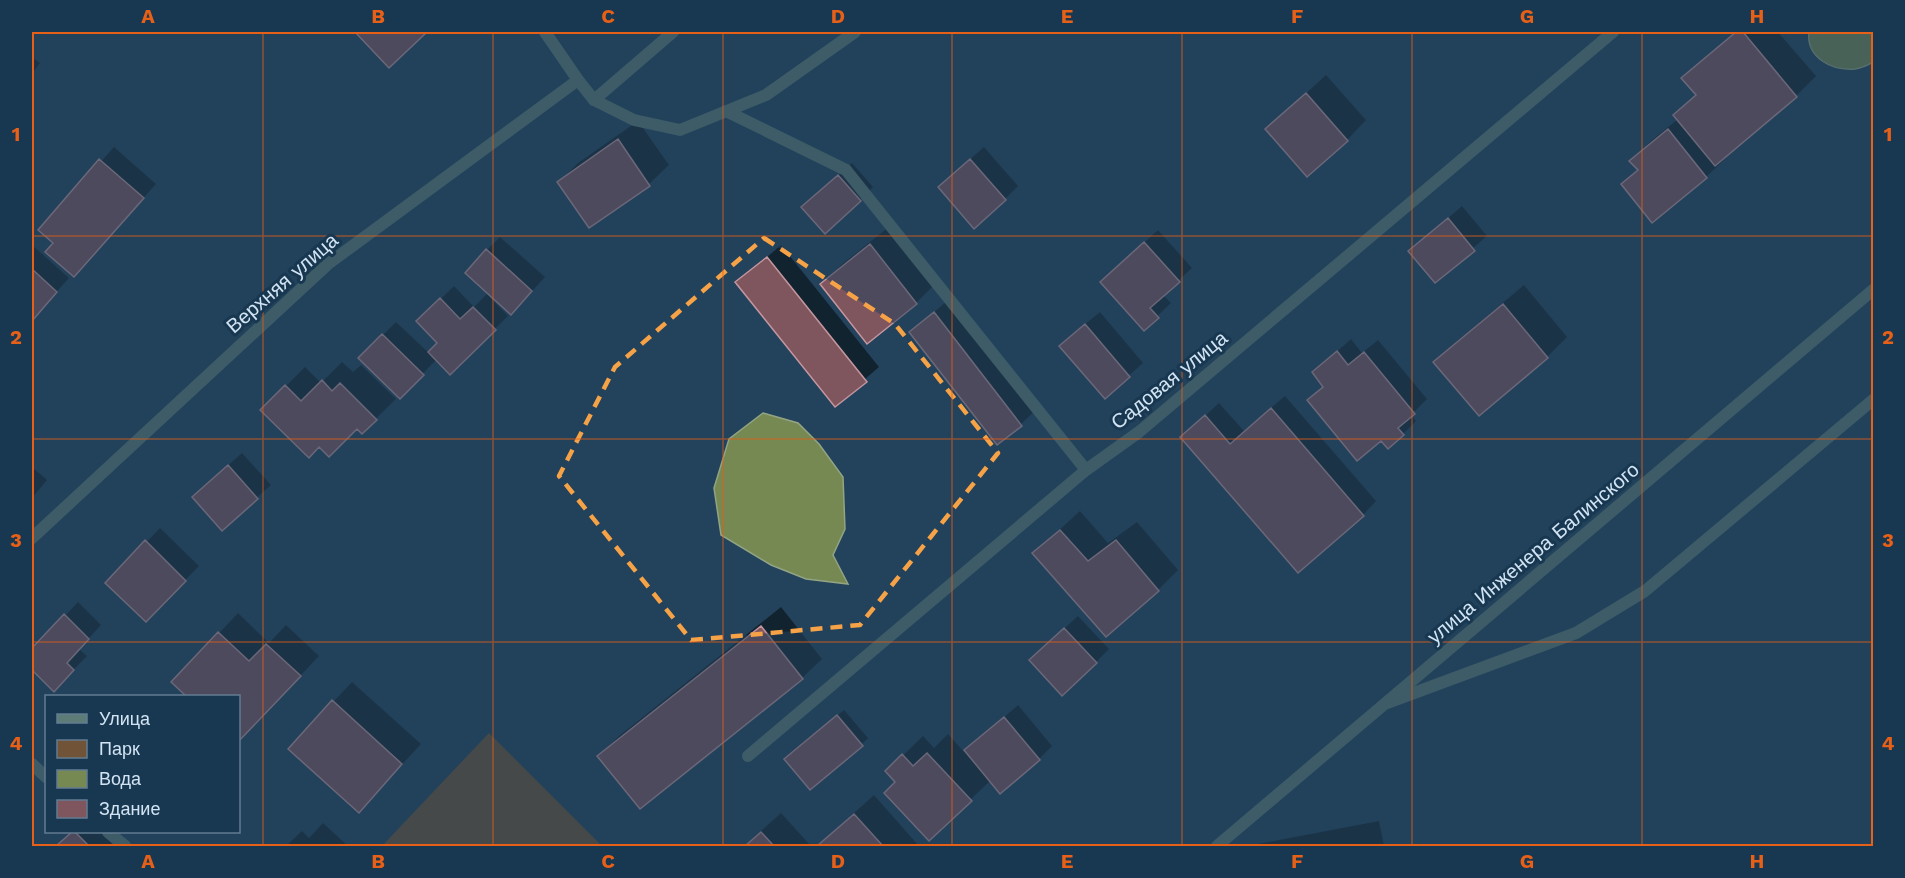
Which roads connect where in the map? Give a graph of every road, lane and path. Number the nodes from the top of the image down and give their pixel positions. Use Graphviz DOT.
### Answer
graph roads {
  1 [pos="545,32"];
  2 [pos="673,32"];
  3 [pos="855,32"];
  4 [pos="1613,32"];
  5 [pos="578,80"];
  6 [pos="594,100"];
  7 [pos="726,111"];
  8 [pos="1874,289"];
  9 [pos="1874,399"];
  10 [pos="1086,470"];
  11 [pos="32,538"];
  12 [pos="1386,703"];
  13 [pos="748,756"];
  14 [pos="32,764"];
  15 [pos="45,776"];
  16 [pos="110,833"];
  17 [pos="125,846"];
  18 [pos="1217,846"];
  1 -- 5 [label="street"];
  2 -- 6 [label="street"];
  3 -- 7 [label="street"];
  4 -- 10 [label="street, Садовая улица"];
  5 -- 6 [label="street"];
  5 -- 11 [label="street, Верхняя улица"];
  6 -- 7 [label="street"];
  7 -- 10 [label="street"];
  8 -- 12 [label="street, улица Инженера Балинского"];
  9 -- 12 [label="street"];
  10 -- 13 [label="street, Садовая улица"];
  12 -- 18 [label="street, улица Инженера Балинского"];
  14 -- 15 [label="street"];
  16 -- 17 [label="street"];
}
